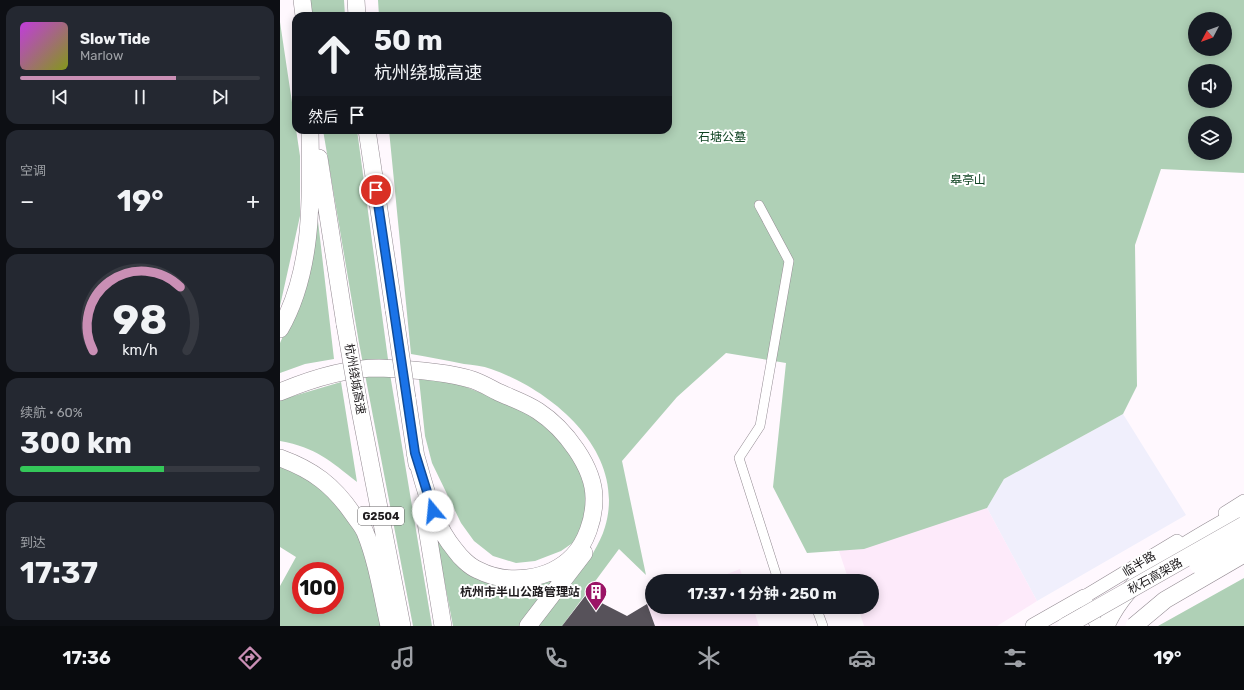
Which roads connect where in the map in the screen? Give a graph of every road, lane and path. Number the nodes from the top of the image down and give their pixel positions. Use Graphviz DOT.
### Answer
graph roads {
  1 [pos="302,0"];
  2 [pos="356,0"];
  3 [pos="304,12"];
  4 [pos="357,12"];
  5 [pos="310,134"];
  6 [pos="315,134"];
  7 [pos="368,134"];
  8 [pos="759,205"];
  9 [pos="280,329"];
  10 [pos="280,380"];
  11 [pos="280,392"];
  12 [pos="415,453"];
  13 [pos="280,458"];
  14 [pos="1244,501"];
  15 [pos="1244,511"];
  16 [pos="1244,525"];
  17 [pos="1244,539"];
  18 [pos="1244,554"];
  19 [pos="1244,562"];
  20 [pos="776,574"];
  21 [pos="1084,597"];
  22 [pos="1058,611"];
  23 [pos="819,614"];
  24 [pos="389,626"];
  25 [pos="402,626"];
  26 [pos="443,626"];
  27 [pos="528,626"];
  28 [pos="823,626"];
  29 [pos="1034,626"];
  30 [pos="1066,626"];
  31 [pos="1088,626"];
  32 [pos="1097,626"];
  33 [pos="1106,626"];
  34 [pos="1123,626"];
  35 [pos="1134,626"];
  1 -- 3 [label="highway"];
  2 -- 4 [label="highway"];
  5 -- 9 [label="highway"];
  6 -- 25 [label="highway, 杭州绕城高速 / G2504, bridge"];
  7 -- 12 [label="highway, bridge"];
  8 -- 20 [label="street"];
  10 -- 27 [label="highway"];
  11 -- 12 [label="highway"];
  12 -- 26 [label="highway"];
  13 -- 24 [label="highway"];
  14 -- 21 [label="main road, 临半路"];
  15 -- 33 [label="highway, bridge"];
  16 -- 30 [label="highway, 秋石高架路, bridge"];
  17 -- 31 [label="highway, 秋石高架路, bridge"];
  18 -- 35 [label="highway, bridge"];
  19 -- 34 [label="main road"];
  21 -- 22 [label="main road, 临半路"];
  21 -- 32 [label="main road"];
  22 -- 29 [label="main road, 临半路"];
  22 -- 30 [label="main road"];
  23 -- 28 [label="street"];
}
